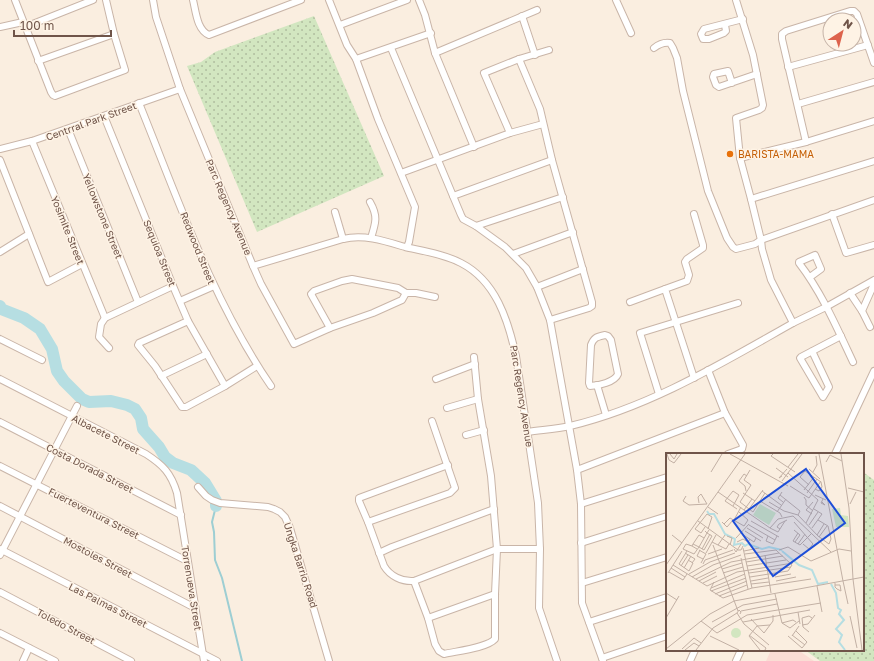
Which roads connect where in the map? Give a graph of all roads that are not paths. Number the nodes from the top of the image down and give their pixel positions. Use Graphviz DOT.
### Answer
graph roads {
  1 [pos="15,0"];
  2 [pos="93,0"];
  3 [pos="106,0"];
  4 [pos="153,0"];
  5 [pos="193,0"];
  6 [pos="300,0"];
  7 [pos="329,0"];
  8 [pos="407,0"];
  9 [pos="419,0"];
  10 [pos="616,0"];
  11 [pos="736,0"];
  12 [pos="536,10"];
  13 [pos="522,16"];
  14 [pos="742,20"];
  15 [pos="24,24"];
  16 [pos="340,25"];
  17 [pos="725,25"];
  18 [pos="0,27"];
  19 [pos="430,33"];
  20 [pos="632,33"];
  21 [pos="114,34"];
  22 [pos="868,45"];
  23 [pos="391,48"];
  24 [pos="654,48"];
  25 [pos="549,50"];
  26 [pos="435,53"];
  27 [pos="535,55"];
  28 [pos="356,59"];
  29 [pos="520,59"];
  30 [pos="38,61"];
  31 [pos="874,63"];
  32 [pos="788,67"];
  33 [pos="757,74"];
  34 [pos="874,82"];
  35 [pos="732,83"];
  36 [pos="180,89"];
  37 [pos="139,103"];
  38 [pos="798,104"];
  39 [pos="104,116"];
  40 [pos="874,121"];
  41 [pos="543,124"];
  42 [pos="68,129"];
  43 [pos="510,133"];
  44 [pos="32,142"];
  45 [pos="806,142"];
  46 [pos="474,147"];
  47 [pos="0,148"];
  48 [pos="740,158"];
  49 [pos="0,160"];
  50 [pos="438,160"];
  51 [pos="552,160"];
  52 [pos="874,161"];
  53 [pos="401,174"];
  54 [pos="453,196"];
  55 [pos="563,197"];
  56 [pos="751,199"];
  57 [pos="874,200"];
  58 [pos="370,202"];
  59 [pos="335,212"];
  60 [pos="694,214"];
  61 [pos="832,214"];
  62 [pos="476,226"];
  63 [pos="573,232"];
  64 [pos="29,234"];
  65 [pos="343,238"];
  66 [pos="371,238"];
  67 [pos="761,240"];
  68 [pos="874,245"];
  69 [pos="407,247"];
  70 [pos="0,252"];
  71 [pos="513,254"];
  72 [pos="82,264"];
  73 [pos="253,266"];
  74 [pos="583,269"];
  75 [pos="810,277"];
  76 [pos="874,280"];
  77 [pos="874,284"];
  78 [pos="173,286"];
  79 [pos="214,286"];
  80 [pos="537,286"];
  81 [pos="665,289"];
  82 [pos="406,293"];
  83 [pos="850,293"];
  84 [pos="435,297"];
  85 [pos="180,301"];
  86 [pos="138,302"];
  87 [pos="630,302"];
  88 [pos="738,303"];
  89 [pos="826,307"];
  90 [pos="862,311"];
  91 [pos="105,318"];
  92 [pos="550,320"];
  93 [pos="188,321"];
  94 [pos="675,322"];
  95 [pos="793,323"];
  96 [pos="870,327"];
  97 [pos="330,328"];
  98 [pos="841,336"];
  99 [pos="0,338"];
  100 [pos="109,348"];
  101 [pos="812,351"];
  102 [pos="207,354"];
  103 [pos="42,360"];
  104 [pos="853,362"];
  105 [pos="258,366"];
  106 [pos="708,370"];
  107 [pos="874,371"];
  108 [pos="161,376"];
  109 [pos="694,378"];
  110 [pos="0,379"];
  111 [pos="436,379"];
  112 [pos="597,385"];
  113 [pos="225,386"];
  114 [pos="271,386"];
  115 [pos="659,394"];
  116 [pos="478,399"];
  117 [pos="77,406"];
  118 [pos="447,408"];
  119 [pos="725,413"];
  120 [pos="606,415"];
  121 [pos="71,416"];
  122 [pos="432,420"];
  123 [pos="0,422"];
  124 [pos="569,426"];
  125 [pos="484,430"];
  126 [pos="528,432"];
  127 [pos="466,435"];
  128 [pos="54,450"];
  129 [pos="730,453"];
  130 [pos="835,453"];
  131 [pos="448,465"];
  132 [pos="0,466"];
  133 [pos="577,470"];
  134 [pos="666,477"];
  135 [pos="36,484"];
  136 [pos="198,487"];
  137 [pos="581,504"];
  138 [pos="0,506"];
  139 [pos="494,509"];
  140 [pos="181,515"];
  141 [pos="20,516"];
  142 [pos="666,516"];
  143 [pos="368,522"];
  144 [pos="581,544"];
  145 [pos="497,549"];
  146 [pos="540,549"];
  147 [pos="1,551"];
  148 [pos="379,552"];
  149 [pos="666,556"];
  150 [pos="187,560"];
  151 [pos="414,581"];
  152 [pos="582,583"];
  153 [pos="0,592"];
  154 [pos="495,594"];
  155 [pos="666,597"];
  156 [pos="195,608"];
  157 [pos="428,618"];
  158 [pos="588,622"];
  159 [pos="0,633"];
  160 [pos="666,636"];
  161 [pos="29,648"];
  162 [pos="695,651"];
  163 [pos="741,651"];
  164 [pos="203,654"];
  165 [pos="602,659"];
  166 [pos="327,660"];
  167 [pos="22,661"];
  168 [pos="55,661"];
  169 [pos="131,661"];
  170 [pos="204,661"];
  171 [pos="217,661"];
  172 [pos="557,661"];
  173 [pos="690,661"];
  174 [pos="736,661"];
  1 -- 15 [label="street"];
  2 -- 15 [label="street"];
  3 -- 21 [label="street"];
  4 -- 36 [label="street, Parc Regency Avenue"];
  5 -- 6 [label="street"];
  7 -- 16 [label="street"];
  8 -- 16 [label="street"];
  9 -- 19 [label="street"];
  10 -- 20 [label="street"];
  11 -- 14 [label="street"];
  12 -- 13 [label="street"];
  13 -- 26 [label="street"];
  13 -- 27 [label="street"];
  14 -- 17 [label="street"];
  14 -- 33 [label="street"];
  15 -- 18 [label="street"];
  15 -- 30 [label="street"];
  16 -- 28 [label="street"];
  19 -- 23 [label="street"];
  19 -- 26 [label="street"];
  21 -- 30 [label="street"];
  21 -- 30 [label="street"];
  22 -- 31 [label="street"];
  22 -- 32 [label="street"];
  22 -- 32 [label="street"];
  23 -- 28 [label="street"];
  23 -- 50 [label="street"];
  24 -- 67 [label="street"];
  25 -- 27 [label="street"];
  26 -- 46 [label="street"];
  27 -- 29 [label="street"];
  28 -- 53 [label="street"];
  29 -- 41 [label="street"];
  29 -- 43 [label="street"];
  32 -- 38 [label="street"];
  33 -- 35 [label="street"];
  33 -- 48 [label="street"];
  34 -- 38 [label="street"];
  36 -- 37 [label="street, Centrral Park Street"];
  36 -- 73 [label="street, Parc Regency Avenue"];
  37 -- 39 [label="street, Centrral Park Street"];
  37 -- 79 [label="street, Redwood Street"];
  38 -- 45 [label="street"];
  39 -- 42 [label="street, Centrral Park Street"];
  39 -- 78 [label="street, Sequioa Street"];
  40 -- 45 [label="street"];
  41 -- 43 [label="street"];
  41 -- 51 [label="street"];
  42 -- 44 [label="street, Centrral Park Street"];
  42 -- 86 [label="street, Yellowstone Street"];
  43 -- 46 [label="street"];
  44 -- 47 [label="street, Centrral Park Street"];
  44 -- 72 [label="street, Yosimite Street"];
  45 -- 48 [label="street"];
  46 -- 50 [label="street"];
  48 -- 56 [label="street"];
  49 -- 64 [label="street"];
  50 -- 53 [label="street"];
  50 -- 54 [label="street"];
  51 -- 54 [label="street"];
  51 -- 55 [label="street"];
  52 -- 56 [label="street"];
  53 -- 69 [label="street"];
  54 -- 62 [label="street"];
  55 -- 62 [label="street"];
  55 -- 63 [label="street"];
  56 -- 67 [label="street"];
  57 -- 61 [label="street"];
  58 -- 66 [label="street"];
  59 -- 65 [label="street"];
  60 -- 81 [label="street"];
  61 -- 67 [label="street"];
  61 -- 68 [label="street"];
  62 -- 71 [label="street"];
  63 -- 71 [label="street"];
  63 -- 74 [label="street"];
  64 -- 70 [label="street"];
  64 -- 72 [label="street"];
  65 -- 66 [label="street, Parc Regency Avenue"];
  65 -- 73 [label="street, Parc Regency Avenue"];
  66 -- 69 [label="street, Parc Regency Avenue"];
  67 -- 95 [label="street"];
  69 -- 126 [label="street, Parc Regency Avenue"];
  71 -- 80 [label="street"];
  72 -- 91 [label="street, Yosimite Street"];
  73 -- 97 [label="street"];
  74 -- 80 [label="street"];
  74 -- 92 [label="street"];
  75 -- 89 [label="street"];
  76 -- 83 [label="street"];
  77 -- 90 [label="street"];
  78 -- 85 [label="street, Sequioa Street"];
  78 -- 86 [label="street"];
  79 -- 85 [label="street"];
  79 -- 105 [label="street, Redwood Street"];
  80 -- 92 [label="street"];
  81 -- 87 [label="street"];
  81 -- 94 [label="street"];
  82 -- 84 [label="street"];
  82 -- 97 [label="street"];
  82 -- 97 [label="street"];
  83 -- 89 [label="street"];
  83 -- 90 [label="street"];
  85 -- 93 [label="street, Sequioa Street"];
  86 -- 91 [label="street"];
  88 -- 94 [label="street"];
  89 -- 95 [label="street"];
  89 -- 98 [label="street"];
  90 -- 96 [label="street"];
  91 -- 100 [label="street"];
  92 -- 124 [label="street"];
  93 -- 102 [label="street, Sequioa Street"];
  93 -- 108 [label="street"];
  94 -- 109 [label="street"];
  94 -- 115 [label="street"];
  95 -- 106 [label="street"];
  98 -- 101 [label="street"];
  98 -- 104 [label="street"];
  99 -- 103 [label="street"];
  101 -- 101 [label="street"];
  102 -- 108 [label="street"];
  102 -- 113 [label="street, Sequioa Street"];
  105 -- 113 [label="street"];
  105 -- 114 [label="street, Redwood Street"];
  106 -- 109 [label="street"];
  106 -- 119 [label="street"];
  107 -- 130 [label="street"];
  108 -- 113 [label="street"];
  109 -- 115 [label="street"];
  110 -- 121 [label="street, Albacete Street"];
  111 -- 116 [label="street"];
  112 -- 112 [label="street"];
  112 -- 120 [label="street"];
  115 -- 120 [label="street"];
  116 -- 118 [label="street"];
  116 -- 125 [label="street"];
  117 -- 121 [label="street"];
  119 -- 129 [label="street"];
  119 -- 133 [label="street"];
  120 -- 124 [label="street"];
  121 -- 128 [label="street"];
  121 -- 140 [label="street, Albacete Street"];
  122 -- 131 [label="street"];
  123 -- 128 [label="street, Costa Dorada Street"];
  124 -- 126 [label="street"];
  124 -- 133 [label="street"];
  125 -- 127 [label="street"];
  125 -- 139 [label="street"];
  126 -- 146 [label="street, Parc Regency Avenue"];
  128 -- 135 [label="street"];
  128 -- 140 [label="street, Costa Dorada Street"];
  131 -- 143 [label="street"];
  131 -- 143 [label="street"];
  132 -- 135 [label="street, Fuerteventura Street"];
  133 -- 137 [label="street"];
  134 -- 137 [label="street"];
  135 -- 141 [label="street"];
  135 -- 150 [label="street, Fuerteventura Street"];
  136 -- 166 [label="street, Ungka Barrio Road"];
  137 -- 144 [label="street"];
  138 -- 141 [label="street, Mostoles Street"];
  139 -- 145 [label="street"];
  139 -- 148 [label="street"];
  140 -- 150 [label="street, Torrenueva Street"];
  141 -- 147 [label="street"];
  141 -- 156 [label="street, Mostoles Street"];
  142 -- 144 [label="street"];
  143 -- 148 [label="street"];
  144 -- 152 [label="street"];
  145 -- 146 [label="street"];
  145 -- 151 [label="street"];
  145 -- 154 [label="street"];
  146 -- 172 [label="street, Parc Regency Avenue"];
  147 -- 164 [label="street, Las Palmas Street"];
  148 -- 151 [label="street"];
  149 -- 152 [label="street"];
  150 -- 156 [label="street, Torrenueva Street"];
  151 -- 157 [label="street"];
  152 -- 158 [label="street"];
  153 -- 169 [label="street, Toledo Street"];
  154 -- 157 [label="street"];
  154 -- 157 [label="street"];
  155 -- 158 [label="street"];
  156 -- 164 [label="street, Torrenueva Street"];
  158 -- 165 [label="street"];
  159 -- 161 [label="street"];
  160 -- 165 [label="street"];
  161 -- 167 [label="street"];
  161 -- 168 [label="street"];
  162 -- 173 [label="street"];
  163 -- 174 [label="street"];
  164 -- 170 [label="street, Torrenueva Street"];
  164 -- 171 [label="street, Las Palmas Street"];
}
